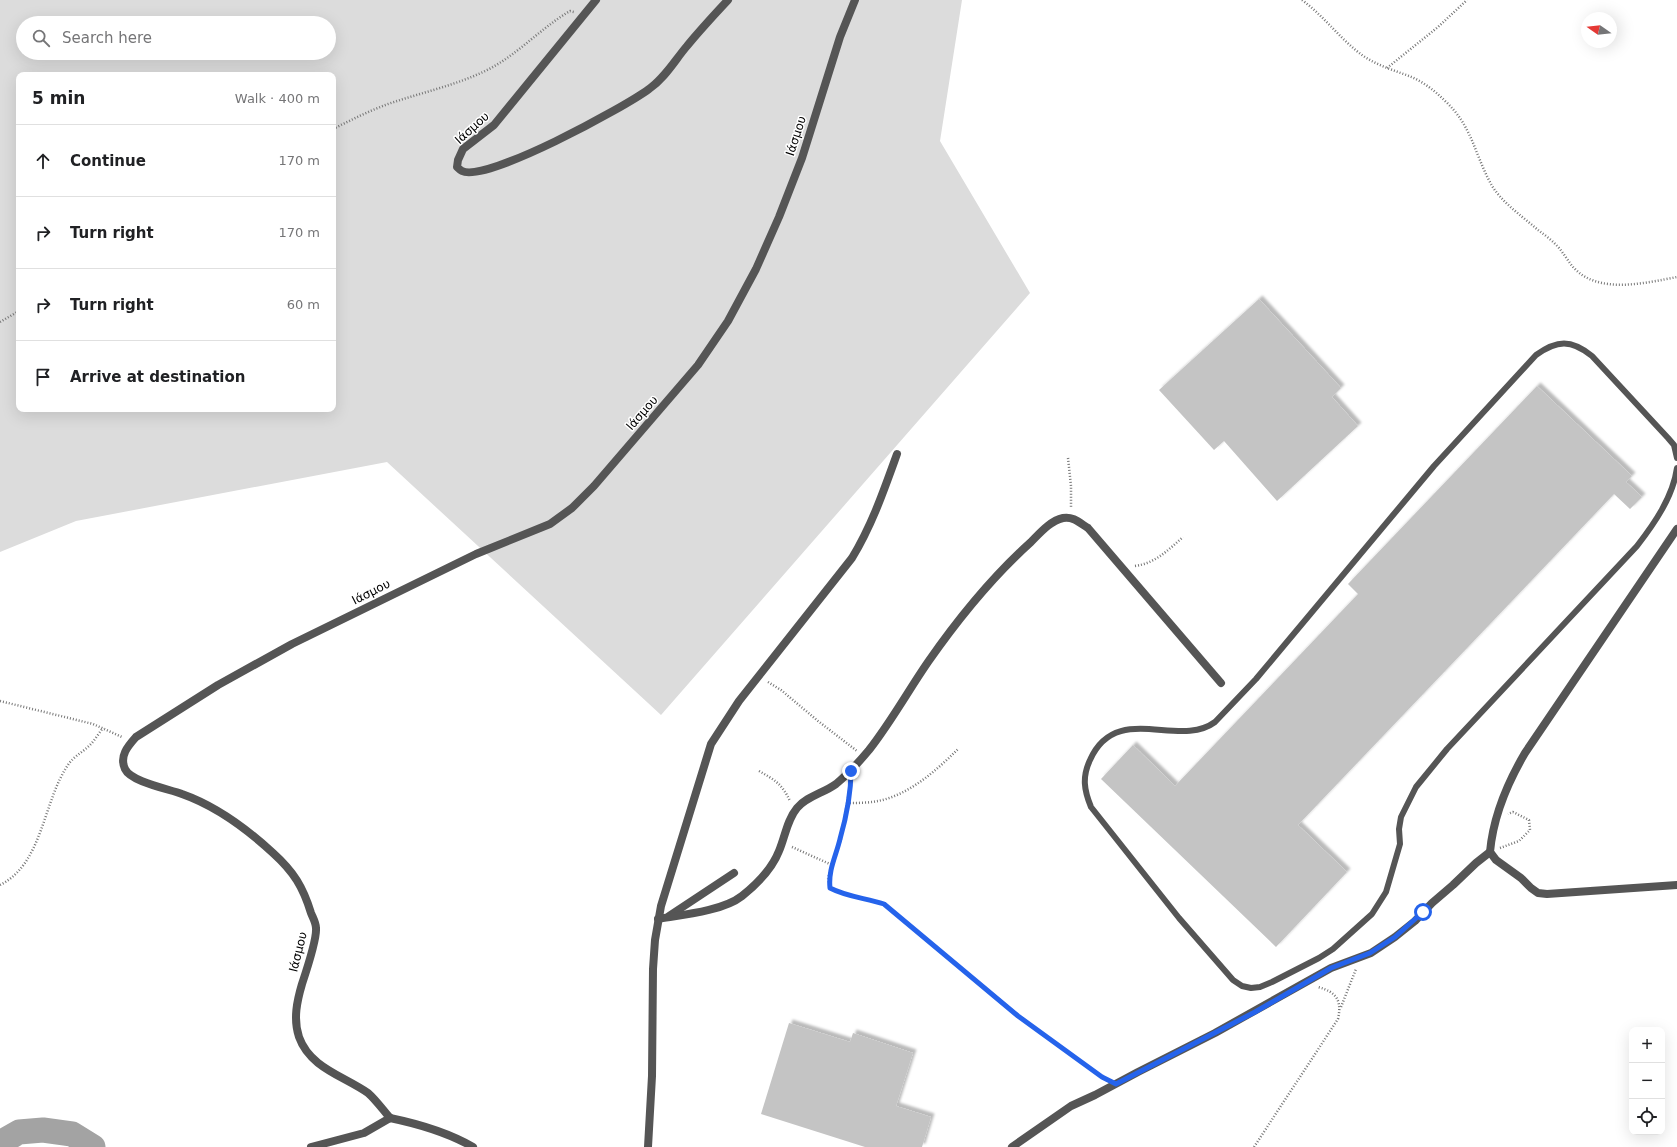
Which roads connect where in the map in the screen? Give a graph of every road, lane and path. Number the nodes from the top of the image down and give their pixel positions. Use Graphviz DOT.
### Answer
graph roads {
  1 [pos="596,0"];
  2 [pos="728,0"];
  3 [pos="855,0"];
  4 [pos="1302,0"];
  5 [pos="1467,0"];
  6 [pos="584,14"];
  7 [pos="1387,68"];
  8 [pos="336,128"];
  9 [pos="1677,277"];
  10 [pos="16,313"];
  11 [pos="0,322"];
  12 [pos="897,454"];
  13 [pos="1068,458"];
  14 [pos="1677,458"];
  15 [pos="1677,468"];
  16 [pos="1675,485"];
  17 [pos="1070,518"];
  18 [pos="1677,529"];
  19 [pos="1183,537"];
  20 [pos="1121,567"];
  21 [pos="755,681"];
  22 [pos="1221,683"];
  23 [pos="0,701"];
  24 [pos="103,728"];
  25 [pos="129,745"];
  26 [pos="958,749"];
  27 [pos="864,756"];
  28 [pos="759,771"];
  29 [pos="851,771"];
  30 [pos="847,803"];
  31 [pos="794,812"];
  32 [pos="1496,822"];
  33 [pos="782,844"];
  34 [pos="1490,852"];
  35 [pos="832,865"];
  36 [pos="734,873"];
  37 [pos="0,885"];
  38 [pos="1677,885"];
  39 [pos="662,919"];
  40 [pos="1362,956"];
  41 [pos="1305,984"];
  42 [pos="1341,1008"];
  43 [pos="1116,1084"];
  44 [pos="390,1118"];
  45 [pos="311,1147"];
  46 [pos="473,1147"];
  47 [pos="648,1147"];
  48 [pos="1012,1147"];
  49 [pos="1254,1147"];
  1 -- 6 [label="street, Ιάσμου"];
  2 -- 6 [label="street, Ιάσμου"];
  3 -- 25 [label="street, Ιάσμου"];
  4 -- 7 [label="path"];
  5 -- 7 [label="path"];
  6 -- 8 [label="path"];
  7 -- 9 [label="path"];
  10 -- 11 [label="path"];
  12 -- 21 [label="street"];
  13 -- 17 [label="path"];
  14 -- 16 [label="lane"];
  15 -- 16 [label="lane"];
  17 -- 20 [label="street"];
  17 -- 27 [label="street"];
  18 -- 32 [label="street"];
  19 -- 20 [label="path"];
  20 -- 22 [label="street"];
  21 -- 27 [label="path"];
  21 -- 39 [label="street"];
  23 -- 24 [label="path"];
  24 -- 25 [label="path"];
  24 -- 37 [label="path"];
  25 -- 44 [label="street, Ιάσμου"];
  26 -- 30 [label="path"];
  27 -- 29 [label="street"];
  28 -- 31 [label="path"];
  29 -- 30 [label="path"];
  29 -- 31 [label="street"];
  30 -- 35 [label="path"];
  31 -- 33 [label="street"];
  32 -- 34 [label="street"];
  32 -- 34 [label="path"];
  33 -- 35 [label="path"];
  33 -- 39 [label="street"];
  34 -- 38 [label="street"];
  34 -- 40 [label="street"];
  35 -- 43 [label="path"];
  36 -- 39 [label="street"];
  39 -- 47 [label="street"];
  40 -- 41 [label="street"];
  40 -- 42 [label="path"];
  41 -- 42 [label="path"];
  41 -- 43 [label="street"];
  42 -- 49 [label="path"];
  43 -- 48 [label="street"];
  44 -- 45 [label="street"];
  44 -- 46 [label="street"];
}
